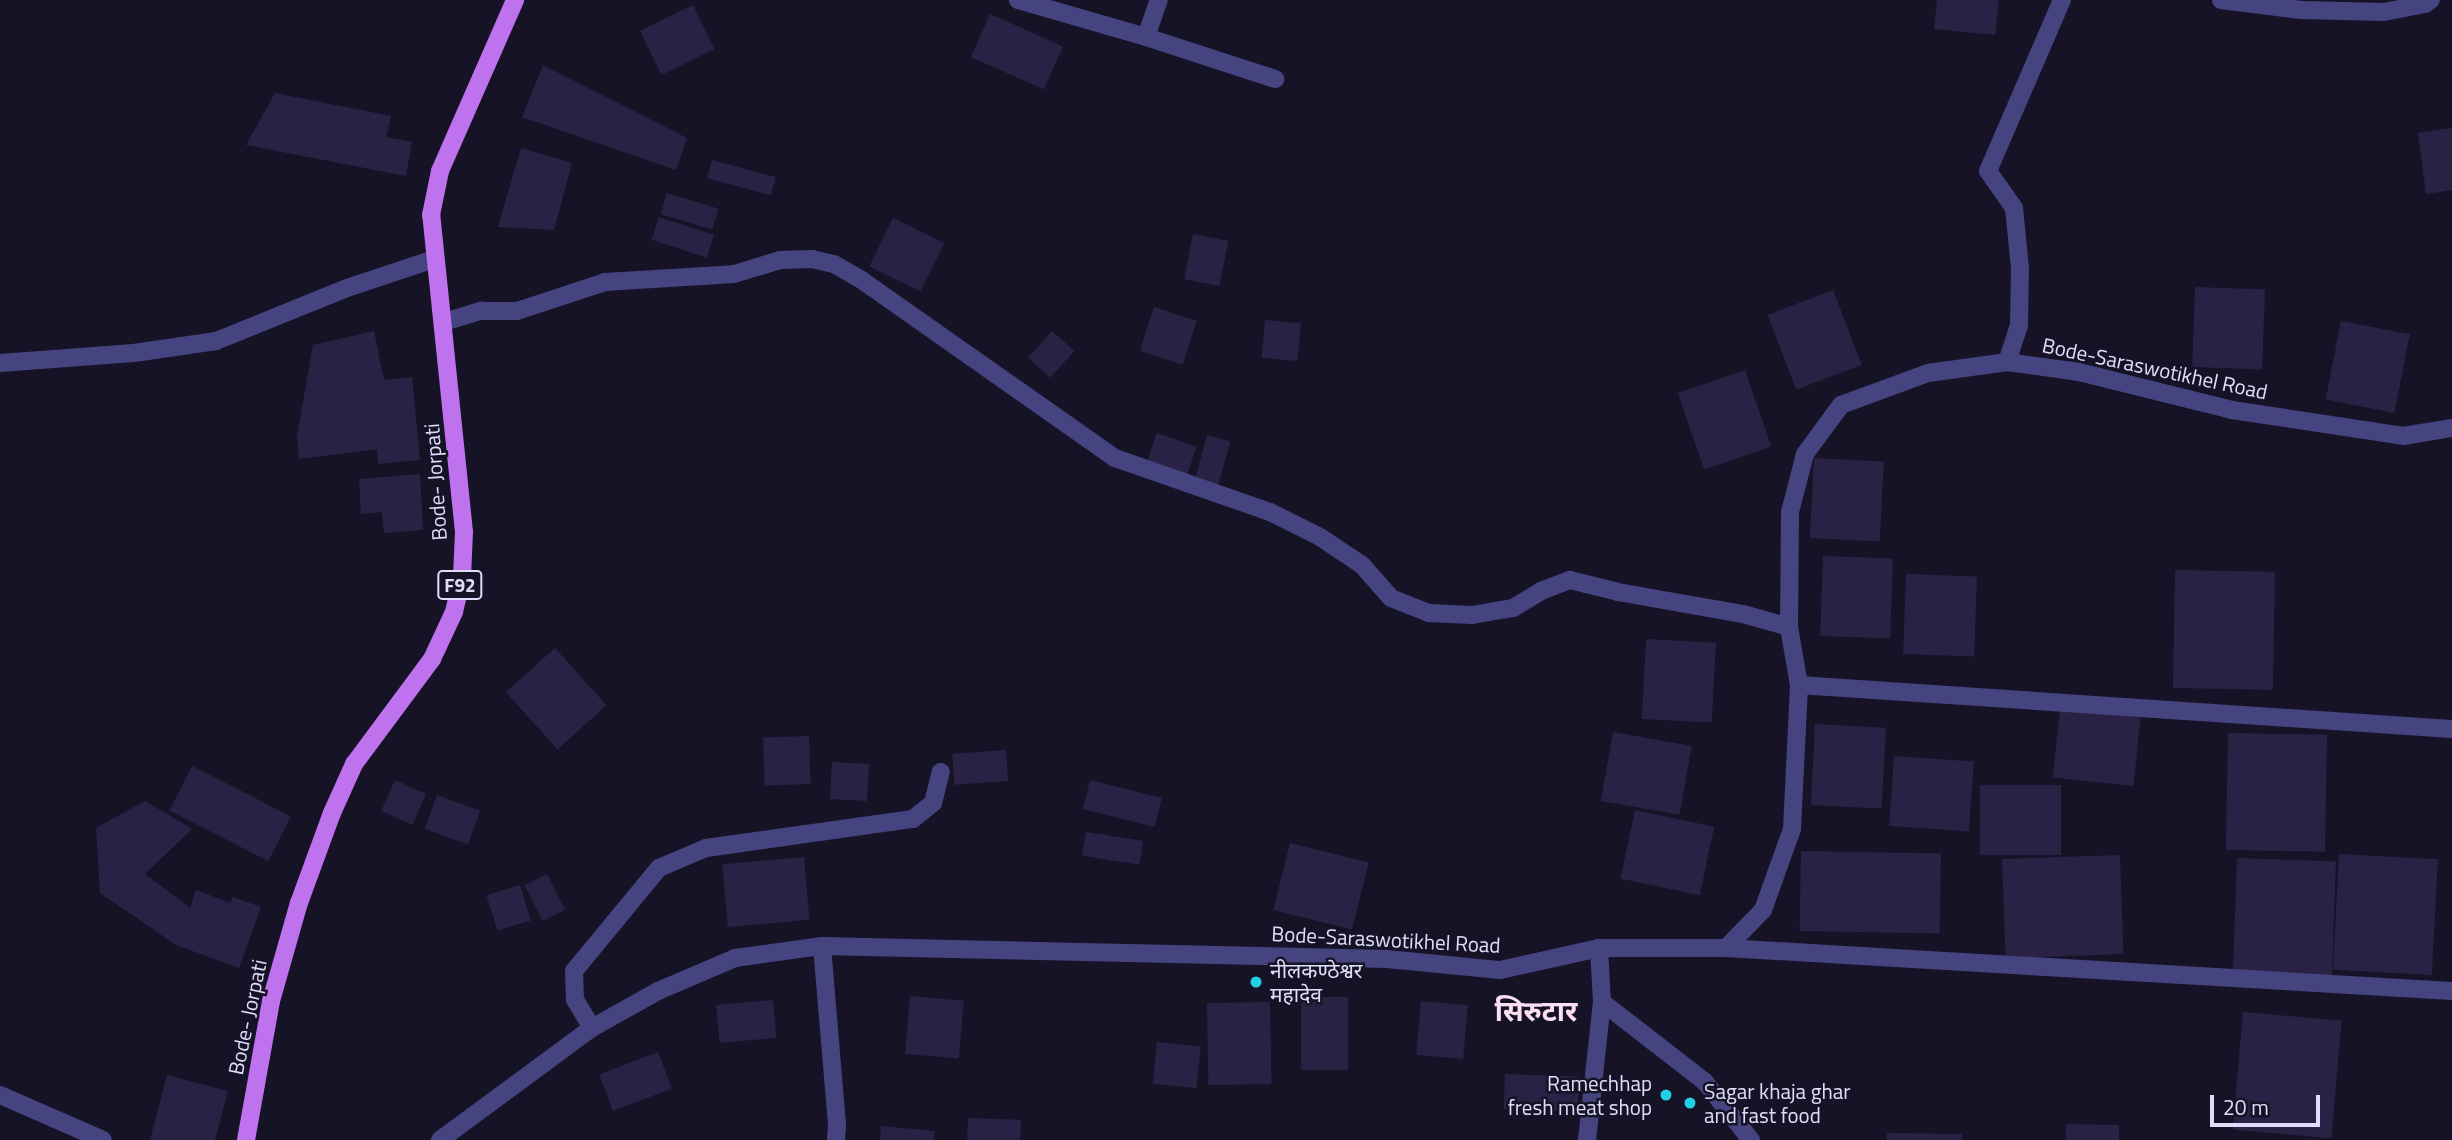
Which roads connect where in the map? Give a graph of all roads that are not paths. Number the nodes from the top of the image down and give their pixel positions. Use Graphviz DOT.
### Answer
graph roads {
  1 [pos="515,0"];
  2 [pos="1018,0"];
  3 [pos="1159,0"];
  4 [pos="2221,0"];
  5 [pos="2431,0"];
  6 [pos="2058,1"];
  7 [pos="1146,37"];
  8 [pos="1276,79"];
  9 [pos="434,259"];
  10 [pos="444,322"];
  11 [pos="2007,362"];
  12 [pos="0,363"];
  13 [pos="2452,428"];
  14 [pos="1789,627"];
  15 [pos="1799,685"];
  16 [pos="2452,730"];
  17 [pos="941,772"];
  18 [pos="822,946"];
  19 [pos="1599,948"];
  20 [pos="1726,948"];
  21 [pos="2452,991"];
  22 [pos="1602,1002"];
  23 [pos="592,1028"];
  24 [pos="0,1096"];
  25 [pos="103,1140"];
  26 [pos="246,1140"];
  27 [pos="440,1140"];
  28 [pos="836,1140"];
  29 [pos="1587,1140"];
  30 [pos="1751,1140"];
  1 -- 9 [label="main road, Bode- Jorpati / F92"];
  2 -- 7 [label="street"];
  3 -- 7 [label="street"];
  4 -- 5 [label="street"];
  6 -- 11 [label="street"];
  7 -- 8 [label="street"];
  9 -- 10 [label="main road, Bode- Jorpati / F92"];
  9 -- 12 [label="street"];
  10 -- 14 [label="street"];
  10 -- 26 [label="main road, Bode- Jorpati / F92"];
  11 -- 13 [label="street, Bode-Saraswotikhel Road"];
  11 -- 14 [label="street, Bode-Saraswotikhel Road"];
  14 -- 15 [label="street, Bode-Saraswotikhel Road"];
  15 -- 16 [label="street"];
  15 -- 20 [label="street, Bode-Saraswotikhel Road"];
  17 -- 23 [label="street"];
  18 -- 19 [label="street, Bode-Saraswotikhel Road"];
  18 -- 23 [label="street, Bode-Saraswotikhel Road"];
  18 -- 28 [label="street"];
  19 -- 20 [label="street, Bode-Saraswotikhel Road"];
  19 -- 22 [label="street"];
  20 -- 21 [label="street"];
  22 -- 29 [label="street"];
  22 -- 30 [label="street"];
  23 -- 27 [label="street, Bode-Saraswotikhel Road"];
  24 -- 25 [label="street"];
}
